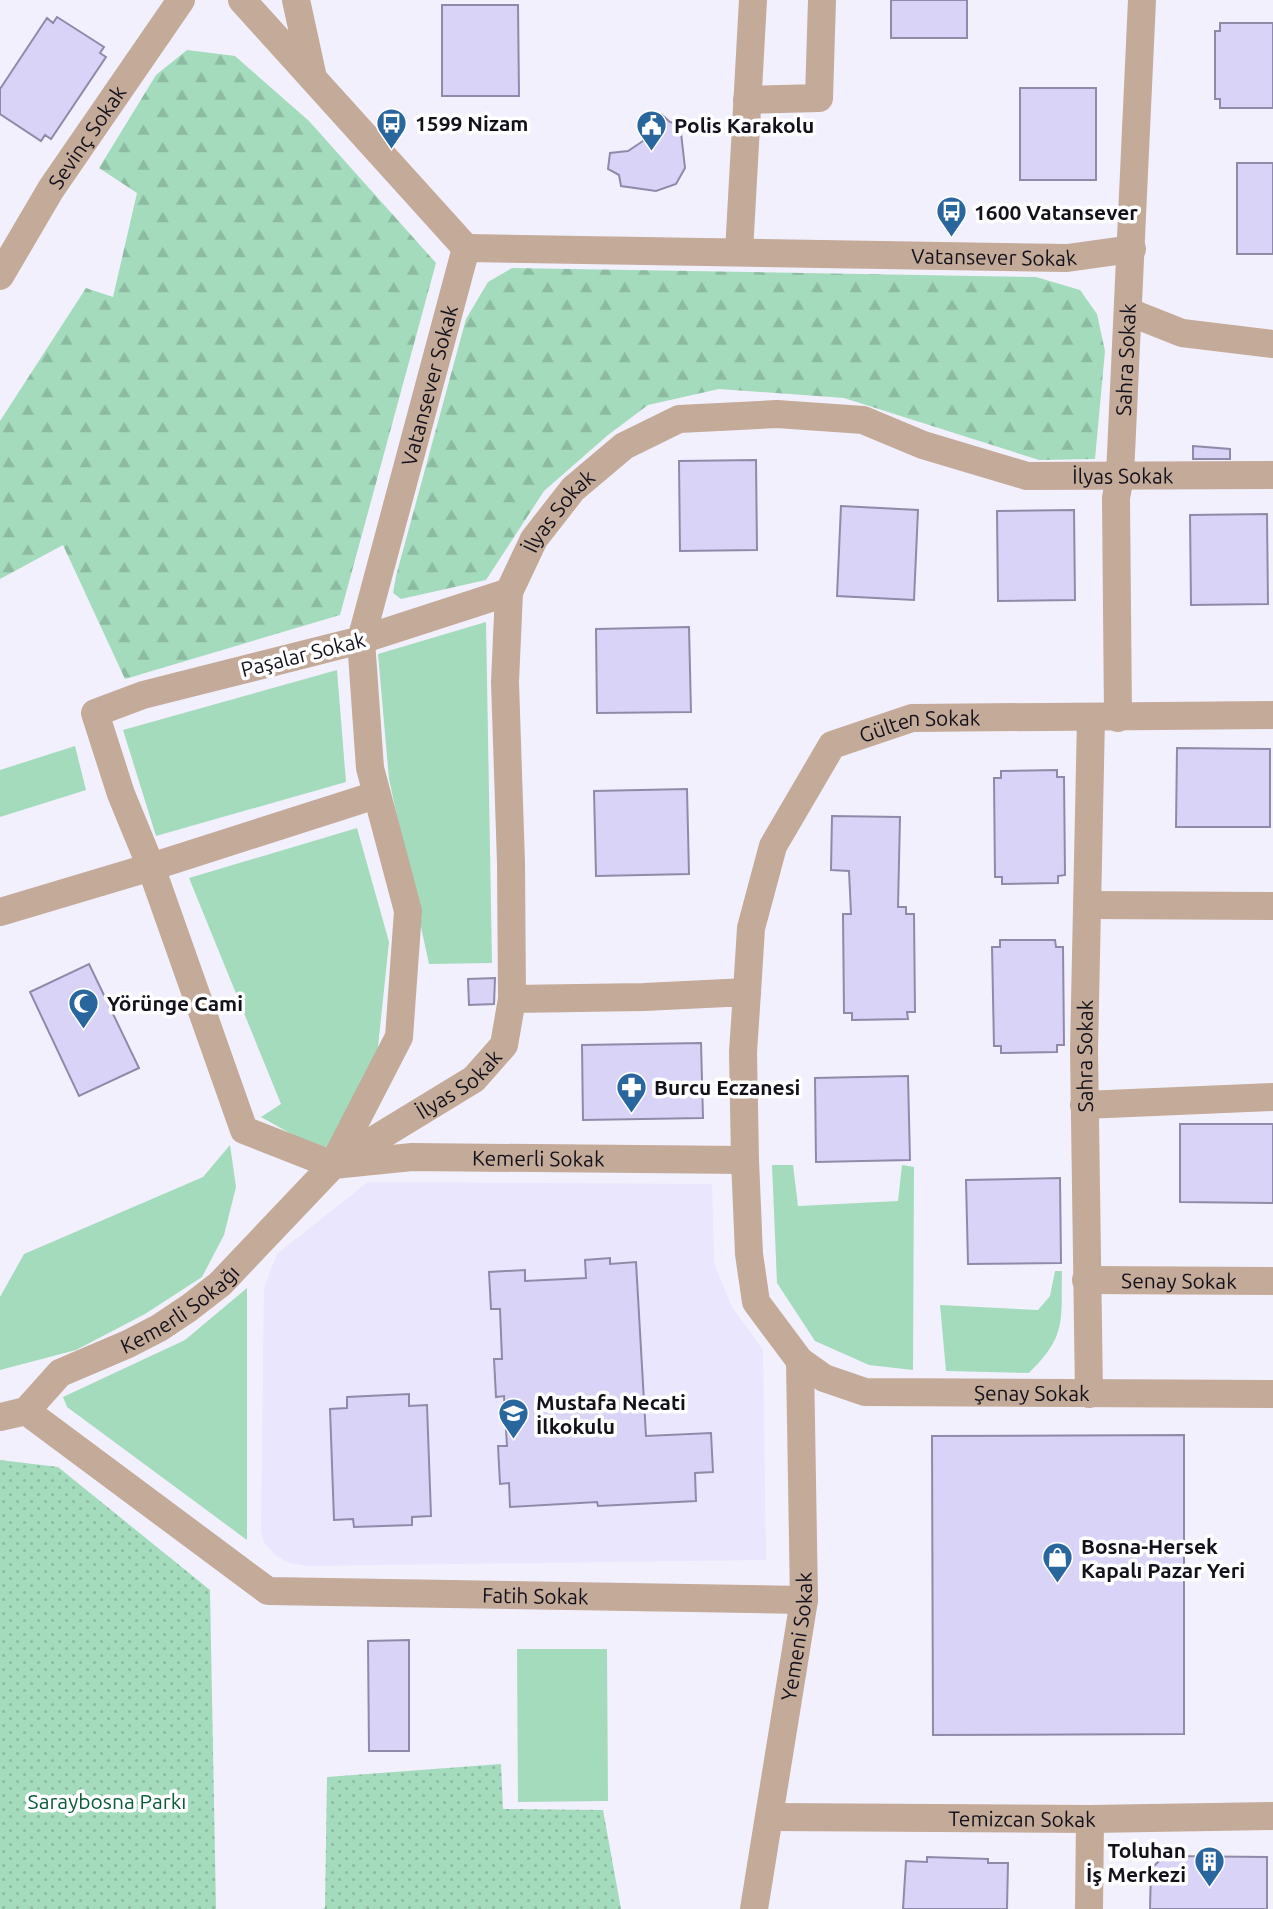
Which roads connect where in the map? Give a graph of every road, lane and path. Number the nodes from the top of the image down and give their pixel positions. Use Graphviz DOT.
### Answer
graph roads {
  1 [pos="181,0"];
  2 [pos="242,0"];
  3 [pos="296,0"];
  4 [pos="753,0"];
  5 [pos="822,0"];
  6 [pos="1142,0"];
  7 [pos="313,81"];
  8 [pos="747,100"];
  9 [pos="466,248"];
  10 [pos="1132,249"];
  11 [pos="739,252"];
  12 [pos="0,275"];
  13 [pos="1129,312"];
  14 [pos="1273,344"];
  15 [pos="1120,475"];
  16 [pos="1273,475"];
  17 [pos="509,593"];
  18 [pos="361,640"];
  19 [pos="1273,716"];
  20 [pos="1104,718"];
  21 [pos="376,795"];
  22 [pos="151,867"];
  23 [pos="1087,905"];
  24 [pos="1273,906"];
  25 [pos="0,912"];
  26 [pos="747,992"];
  27 [pos="512,999"];
  28 [pos="1273,1097"];
  29 [pos="1084,1105"];
  30 [pos="745,1160"];
  31 [pos="333,1165"];
  32 [pos="1086,1280"];
  33 [pos="1273,1281"];
  34 [pos="800,1361"];
  35 [pos="1089,1394"];
  36 [pos="1273,1394"];
  37 [pos="13,1414"];
  38 [pos="804,1600"];
  39 [pos="1273,1816"];
  40 [pos="770,1817"];
  41 [pos="1090,1819"];
  42 [pos="754,1909"];
  43 [pos="1089,1909"];
  1 -- 12 [label="street, Sevinç Sokak"];
  2 -- 7 [label="street"];
  3 -- 7 [label="street"];
  4 -- 8 [label="street"];
  5 -- 8 [label="street"];
  6 -- 10 [label="street, Sahra Sokak"];
  7 -- 9 [label="street"];
  8 -- 11 [label="street"];
  9 -- 11 [label="street, Vatansever Sokak"];
  9 -- 18 [label="street, Vatansever Sokak"];
  10 -- 11 [label="street, Vatansever Sokak"];
  10 -- 13 [label="street, Sahra Sokak"];
  13 -- 14 [label="street"];
  13 -- 15 [label="street, Sahra Sokak"];
  15 -- 16 [label="street, İlyas Sokak"];
  15 -- 17 [label="street, İlyas Sokak"];
  15 -- 20 [label="street, Sahra Sokak"];
  17 -- 18 [label="street, Paşalar Sokak"];
  17 -- 27 [label="street, İlyas Sokak"];
  18 -- 21 [label="street, Vatansever Sokak"];
  18 -- 22 [label="street, Paşalar Sokak"];
  19 -- 20 [label="street, Gülten Sokak"];
  20 -- 23 [label="street, Sahra Sokak"];
  20 -- 26 [label="street, Gülten Sokak"];
  21 -- 22 [label="street"];
  21 -- 31 [label="street, Vatansever Sokak"];
  22 -- 25 [label="street"];
  22 -- 31 [label="street"];
  23 -- 24 [label="street"];
  23 -- 29 [label="street, Sahra Sokak"];
  26 -- 27 [label="street"];
  26 -- 30 [label="street, Gülten Sokak"];
  27 -- 31 [label="street, İlyas Sokak"];
  28 -- 29 [label="street"];
  29 -- 32 [label="street, Sahra Sokak"];
  30 -- 31 [label="street, Kemerli Sokak"];
  30 -- 34 [label="street, Gülten Sokak"];
  31 -- 37 [label="street, Kemerli Sokağı"];
  32 -- 33 [label="street, Senay Sokak"];
  32 -- 35 [label="street, Sahra Sokak"];
  34 -- 35 [label="street, Şenay Sokak"];
  34 -- 38 [label="street, Yemeni Sokak"];
  35 -- 36 [label="street, Şenay Sokak"];
  37 -- 38 [label="street, Fatih Sokak"];
  38 -- 40 [label="street, Yemeni Sokak"];
  39 -- 41 [label="street, Temizcan Sokak"];
  40 -- 41 [label="street, Temizcan Sokak"];
  40 -- 42 [label="street, Yemeni Sokak"];
  41 -- 43 [label="street"];
}
